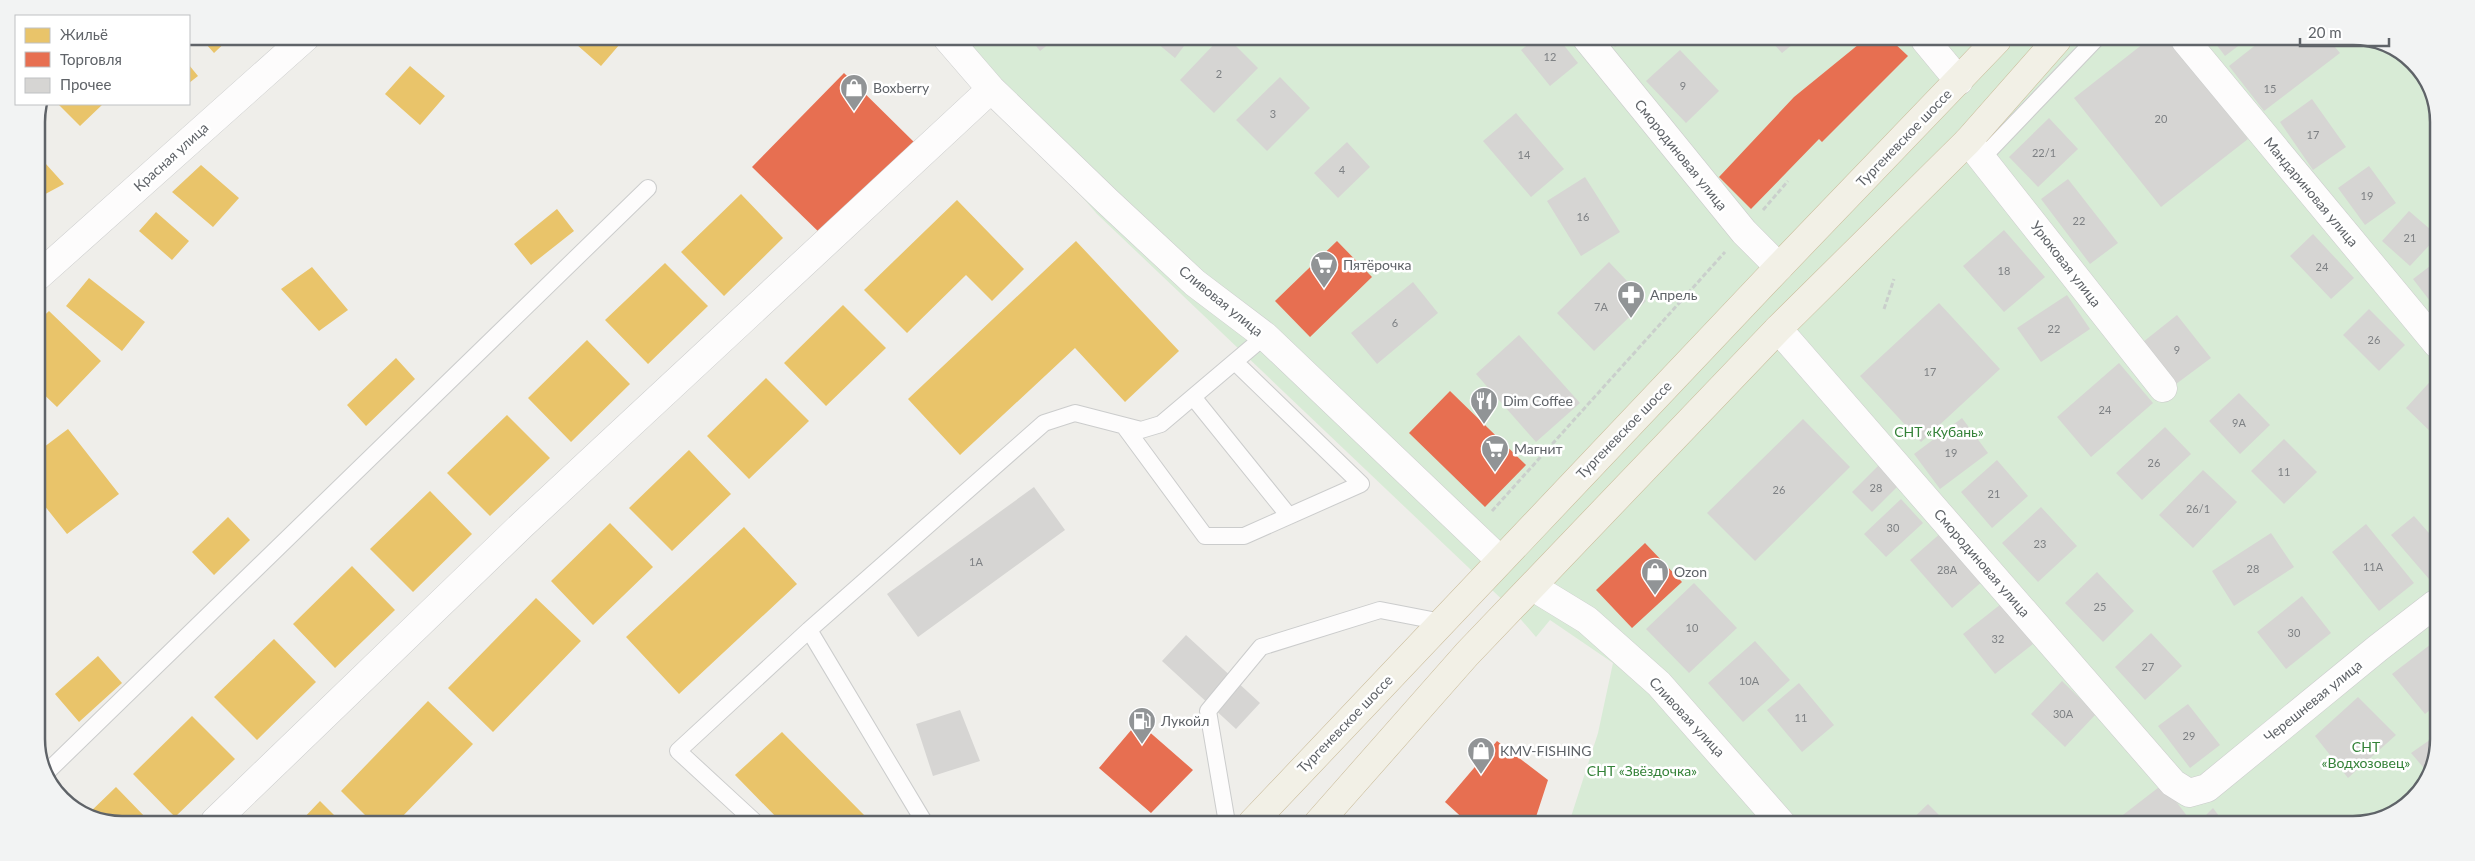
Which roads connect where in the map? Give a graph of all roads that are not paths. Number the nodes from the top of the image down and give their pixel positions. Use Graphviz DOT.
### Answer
graph roads {
  1 [pos="297,45"];
  2 [pos="953,45"];
  3 [pos="1592,45"];
  4 [pos="1929,45"];
  5 [pos="1993,45"];
  6 [pos="2054,45"];
  7 [pos="2090,45"];
  8 [pos="2190,45"];
  9 [pos="1959,81"];
  10 [pos="991,89"];
  11 [pos="1975,150"];
  12 [pos="648,188"];
  13 [pos="1778,267"];
  14 [pos="45,270"];
  15 [pos="1778,329"];
  16 [pos="1265,336"];
  17 [pos="2430,336"];
  18 [pos="1235,362"];
  19 [pos="2163,388"];
  20 [pos="1193,397"];
  21 [pos="1124,426"];
  22 [pos="1289,516"];
  23 [pos="1500,560"];
  24 [pos="1533,587"];
  25 [pos="2430,608"];
  26 [pos="1442,622"];
  27 [pos="809,630"];
  28 [pos="51,768"];
  29 [pos="2189,793"];
  30 [pos="220,816"];
  31 [pos="748,816"];
  32 [pos="921,816"];
  33 [pos="1225,816"];
  34 [pos="1259,816"];
  35 [pos="1324,816"];
  36 [pos="1775,816"];
  1 -- 14 [label="street, Красная улица"];
  2 -- 10 [label="street, Сливовая улица"];
  3 -- 13 [label="street, Смородиновая улица"];
  4 -- 9 [label="street"];
  5 -- 9 [label="highway, Тургеневское шоссе"];
  6 -- 11 [label="highway"];
  7 -- 11 [label="lane"];
  8 -- 17 [label="street, Мандариновая улица"];
  9 -- 13 [label="highway, Тургеневское шоссе"];
  10 -- 16 [label="street, Сливовая улица"];
  10 -- 30 [label="street"];
  11 -- 15 [label="highway"];
  11 -- 19 [label="street, Урюковая улица"];
  12 -- 28 [label="lane"];
  13 -- 23 [label="highway, Тургеневское шоссе"];
  15 -- 24 [label="highway"];
  15 -- 29 [label="street, Смородиновая улица"];
  16 -- 18 [label="lane"];
  16 -- 23 [label="street, Сливовая улица"];
  18 -- 20 [label="lane"];
  18 -- 22 [label="lane"];
  20 -- 21 [label="lane"];
  20 -- 22 [label="lane"];
  21 -- 22 [label="lane"];
  21 -- 27 [label="lane"];
  23 -- 26 [label="highway, Тургеневское шоссе"];
  24 -- 35 [label="highway"];
  24 -- 36 [label="street, Сливовая улица"];
  25 -- 29 [label="street, Черешневая улица"];
  26 -- 33 [label="lane"];
  26 -- 34 [label="highway, Тургеневское шоссе"];
  27 -- 31 [label="lane"];
  27 -- 32 [label="lane"];
}
